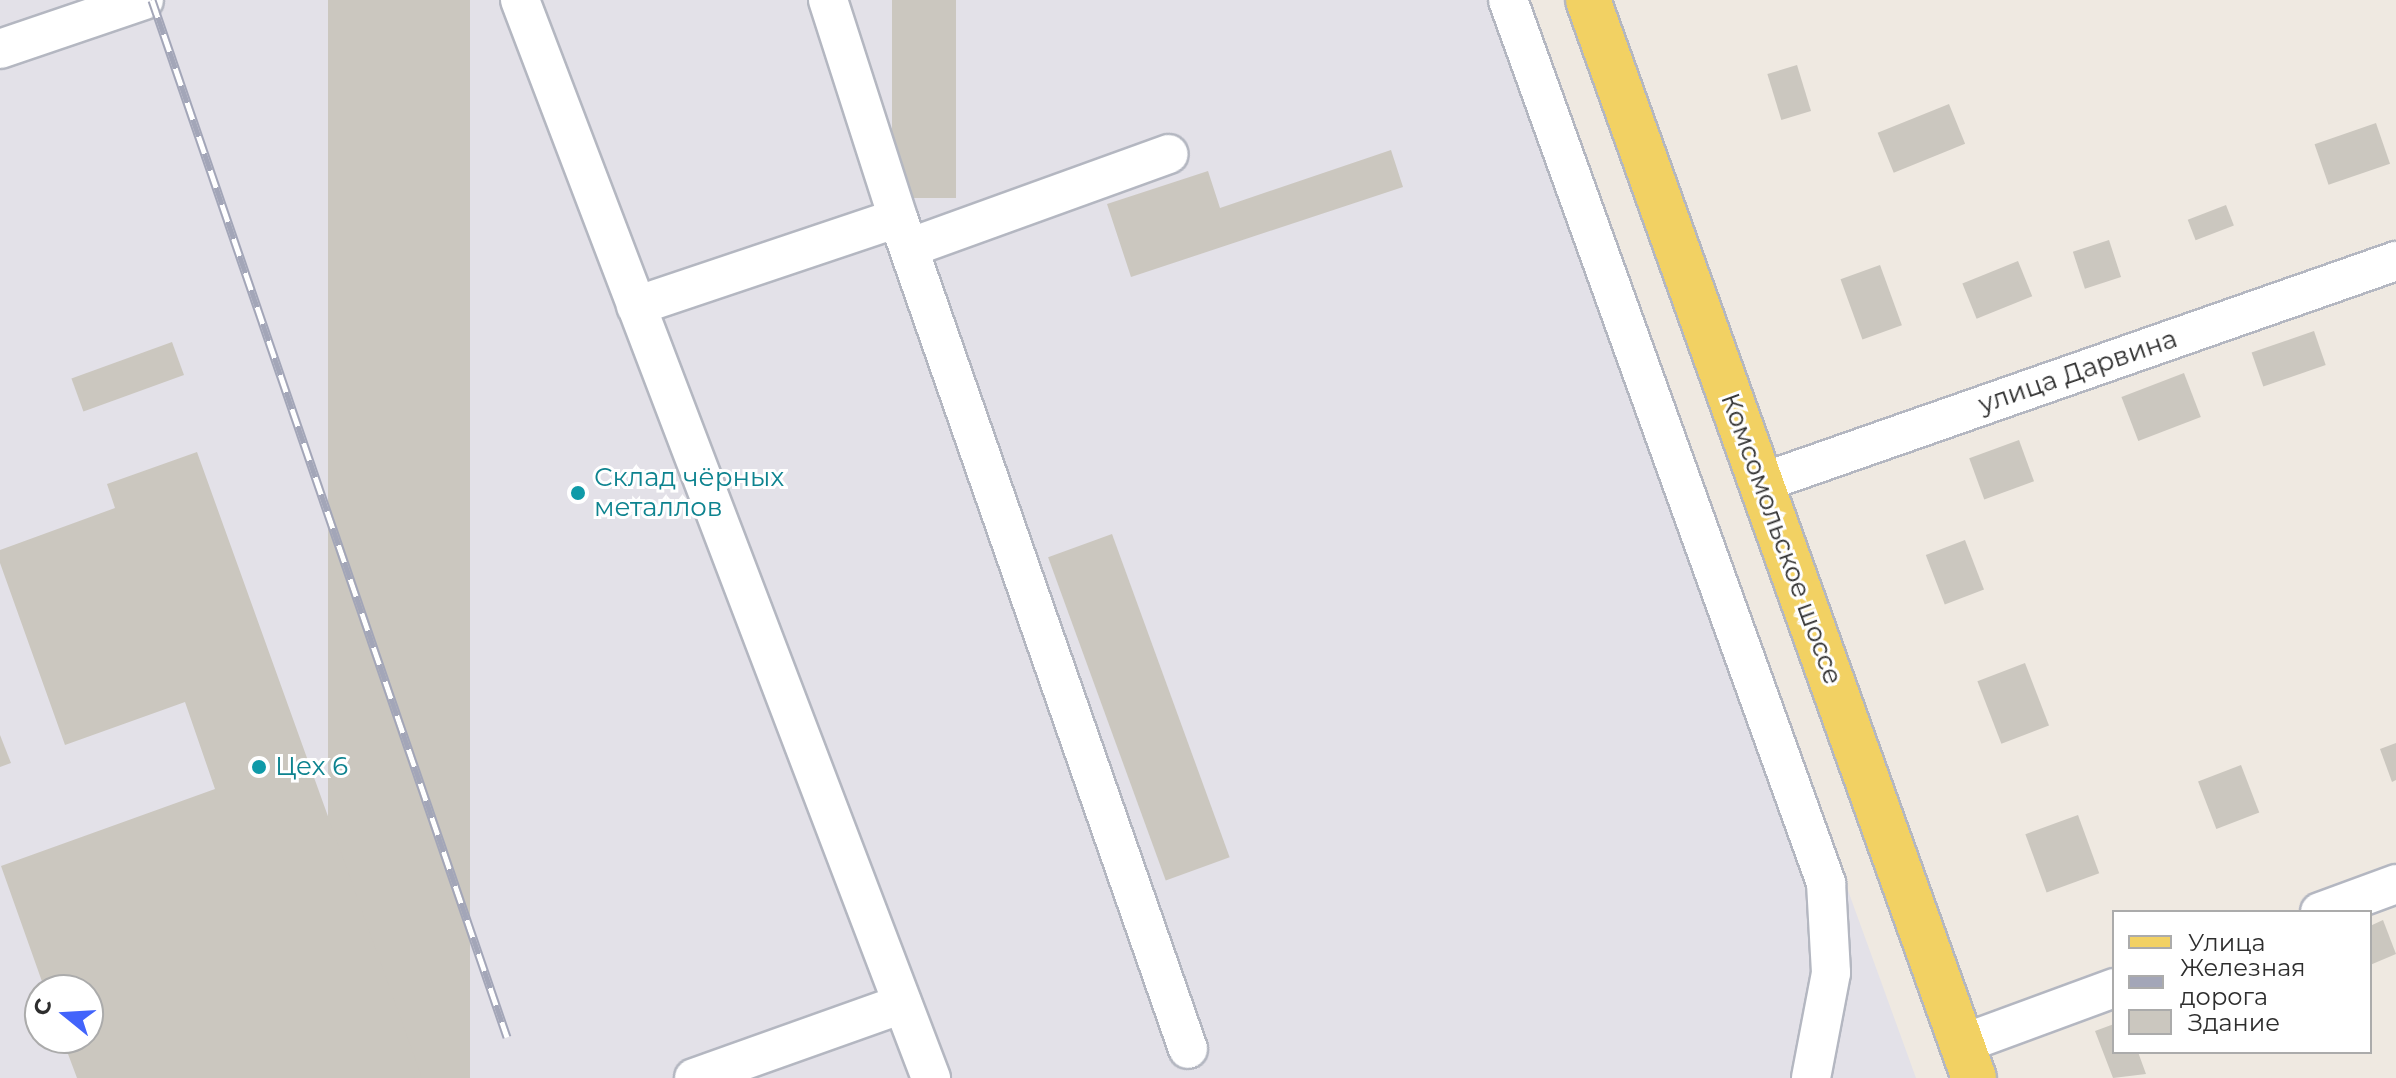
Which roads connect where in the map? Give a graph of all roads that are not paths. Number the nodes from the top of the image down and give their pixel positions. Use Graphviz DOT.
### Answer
graph roads {
  1 [pos="144,0"];
  2 [pos="520,0"];
  3 [pos="828,0"];
  4 [pos="1508,0"];
  5 [pos="1588,0"];
  6 [pos="0,49"];
  7 [pos="1169,154"];
  8 [pos="904,233"];
  9 [pos="2396,261"];
  10 [pos="636,306"];
  11 [pos="1761,483"];
  12 [pos="2396,884"];
  13 [pos="2325,910"];
  14 [pos="2112,989"];
  15 [pos="902,1004"];
  16 [pos="1188,1049"];
  17 [pos="1968,1061"];
  18 [pos="694,1078"];
  19 [pos="931,1078"];
  20 [pos="1811,1078"];
  1 -- 6 [label="street"];
  2 -- 10 [label="street"];
  3 -- 8 [label="street"];
  4 -- 20 [label="street"];
  5 -- 11 [label="main road, Комсомольское шоссе"];
  7 -- 8 [label="street"];
  8 -- 10 [label="street"];
  8 -- 16 [label="street"];
  9 -- 11 [label="street, улица Дарвина"];
  10 -- 15 [label="street"];
  11 -- 17 [label="main road, Комсомольское шоссе"];
  12 -- 13 [label="street"];
  14 -- 17 [label="street"];
  15 -- 18 [label="street"];
  15 -- 19 [label="street"];
}
